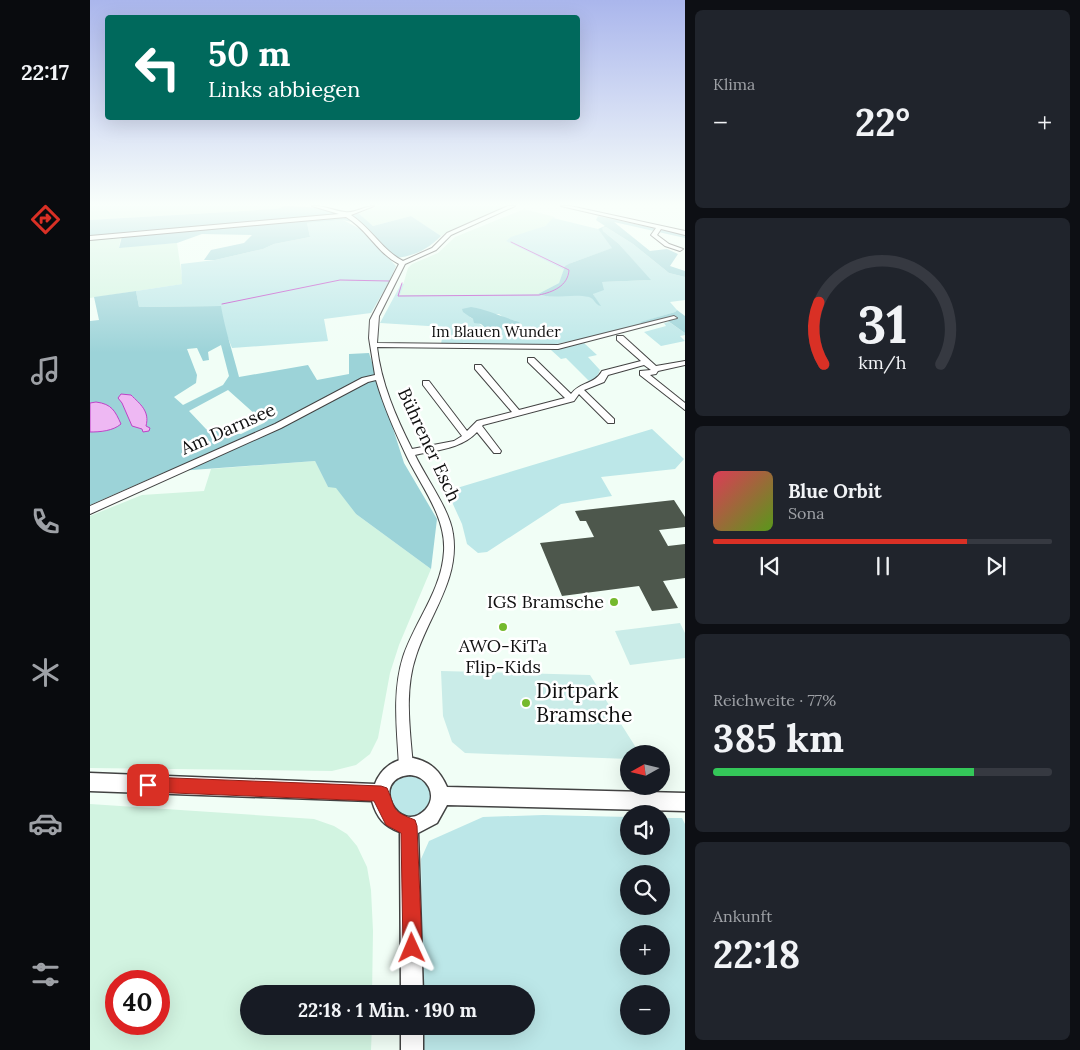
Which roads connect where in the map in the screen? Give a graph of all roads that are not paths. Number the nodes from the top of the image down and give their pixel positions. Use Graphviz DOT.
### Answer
graph roads {
  1 [pos="390,255"];
  2 [pos="421,255"];
  3 [pos="403,263"];
  4 [pos="674,318"];
  5 [pos="620,338"];
  6 [pos="374,345"];
  7 [pos="531,360"];
  8 [pos="648,363"];
  9 [pos="685,363"];
  10 [pos="634,367"];
  11 [pos="478,368"];
  12 [pos="655,369"];
  13 [pos="643,373"];
  14 [pos="378,377"];
  15 [pos="426,383"];
  16 [pos="579,389"];
  17 [pos="571,399"];
  18 [pos="685,408"];
  19 [pos="518,414"];
  20 [pos="611,421"];
  21 [pos="478,427"];
  22 [pos="467,437"];
  23 [pos="497,451"];
  24 [pos="410,453"];
  25 [pos="90,510"];
  26 [pos="406,766"];
  27 [pos="90,782"];
  28 [pos="381,794"];
  29 [pos="439,796"];
  30 [pos="685,802"];
  31 [pos="409,826"];
  32 [pos="412,985"];
  33 [pos="412,1035"];
  34 [pos="412,1050"];
  1 -- 3 [label="street"];
  2 -- 3 [label="street"];
  3 -- 6 [label="street, Bührener Esch"];
  4 -- 6 [label="street, Im Blauen Wunder"];
  5 -- 8 [label="street"];
  6 -- 14 [label="street, Bührener Esch"];
  7 -- 17 [label="street"];
  8 -- 10 [label="street"];
  8 -- 12 [label="street"];
  9 -- 12 [label="street"];
  10 -- 13 [label="street"];
  10 -- 16 [label="street"];
  11 -- 19 [label="street"];
  12 -- 13 [label="street"];
  13 -- 18 [label="street"];
  14 -- 24 [label="street, Bührener Esch"];
  14 -- 25 [label="street, Am Darnsee"];
  15 -- 22 [label="street"];
  16 -- 17 [label="street"];
  16 -- 20 [label="street"];
  17 -- 19 [label="street"];
  19 -- 21 [label="street"];
  21 -- 22 [label="street"];
  21 -- 23 [label="street"];
  22 -- 24 [label="street"];
  24 -- 26 [label="street, Bührener Esch"];
  26 -- 28 [label="street"];
  26 -- 29 [label="street"];
  27 -- 28 [label="street"];
  28 -- 31 [label="street"];
  29 -- 30 [label="street"];
  29 -- 31 [label="street"];
  31 -- 32 [label="street"];
  33 -- 34 [label="street"];
}
